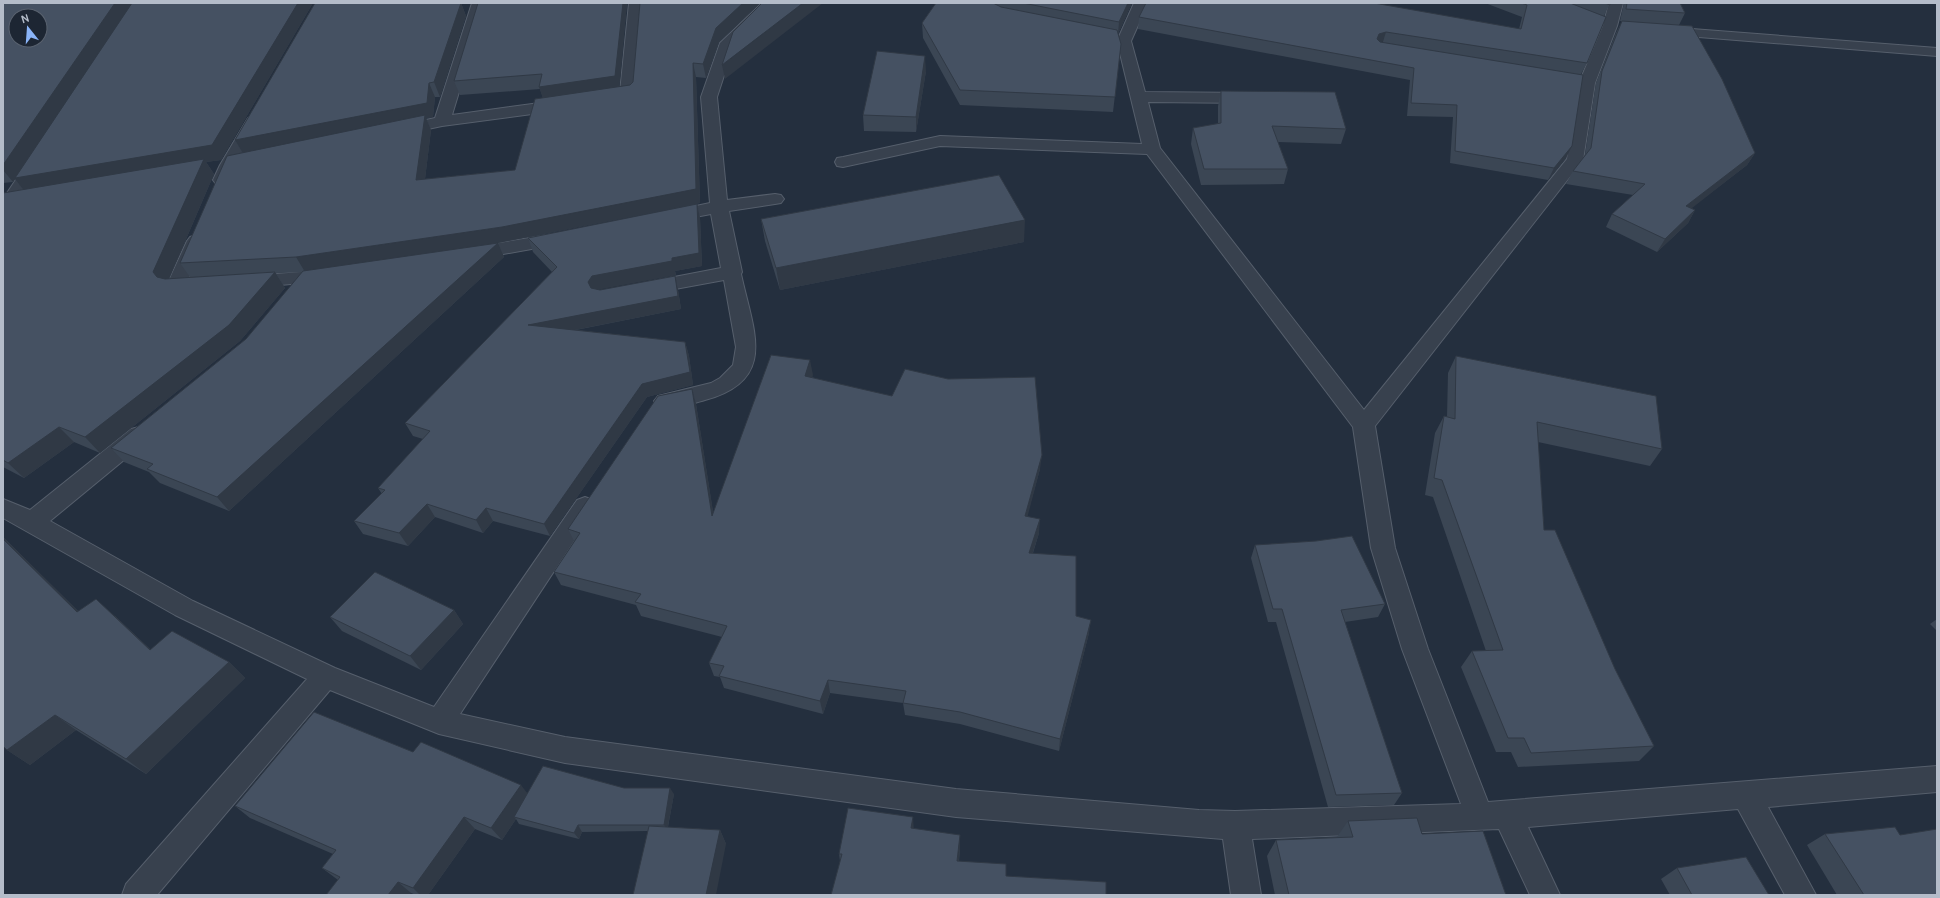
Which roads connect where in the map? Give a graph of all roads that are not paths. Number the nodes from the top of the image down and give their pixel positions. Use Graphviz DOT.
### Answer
graph roads {
  1 [pos="479,3"];
  2 [pos="636,3"];
  3 [pos="770,3"];
  4 [pos="1141,3"];
  5 [pos="1616,3"];
  6 [pos="1649,30"];
  7 [pos="1937,52"];
  8 [pos="1139,97"];
  9 [pos="1268,99"];
  10 [pos="596,100"];
  11 [pos="573,103"];
  12 [pos="259,111"];
  13 [pos="442,121"];
  14 [pos="389,132"];
  15 [pos="1152,149"];
  16 [pos="43,151"];
  17 [pos="251,161"];
  18 [pos="843,162"];
  19 [pos="221,167"];
  20 [pos="216,194"];
  21 [pos="32,199"];
  22 [pos="775,199"];
  23 [pos="6,203"];
  24 [pos="719,207"];
  25 [pos="649,221"];
  26 [pos="204,223"];
  27 [pos="578,235"];
  28 [pos="453,257"];
  29 [pos="733,272"];
  30 [pos="344,273"];
  31 [pos="305,279"];
  32 [pos="627,292"];
  33 [pos="291,296"];
  34 [pos="651,409"];
  35 [pos="156,422"];
  36 [pos="1364,426"];
  37 [pos="598,487"];
  38 [pos="3,508"];
  39 [pos="32,522"];
  40 [pos="326,676"];
  41 [pos="439,722"];
  42 [pos="1937,779"];
  43 [pos="1746,795"];
  44 [pos="1494,815"];
  45 [pos="1236,825"];
  46 [pos="137,895"];
  47 [pos="1246,895"];
  48 [pos="1545,895"];
  49 [pos="1801,895"];
  1 -- 13 [label="street"];
  2 -- 10 [label="street"];
  3 -- 24 [label="street"];
  4 -- 8 [label="street"];
  5 -- 36 [label="street"];
  6 -- 7 [label="street"];
  8 -- 9 [label="street"];
  8 -- 15 [label="street"];
  11 -- 13 [label="street"];
  12 -- 19 [label="street"];
  13 -- 14 [label="street"];
  15 -- 18 [label="street"];
  15 -- 36 [label="street"];
  16 -- 23 [label="street"];
  17 -- 19 [label="street"];
  19 -- 20 [label="street"];
  21 -- 23 [label="street"];
  22 -- 24 [label="street"];
  24 -- 25 [label="street"];
  24 -- 29 [label="street"];
  26 -- 31 [label="street"];
  27 -- 28 [label="street"];
  29 -- 32 [label="street"];
  29 -- 34 [label="street"];
  30 -- 31 [label="street"];
  31 -- 33 [label="street"];
  35 -- 39 [label="street"];
  36 -- 44 [label="street"];
  37 -- 41 [label="street"];
  38 -- 39 [label="street"];
  39 -- 40 [label="street"];
  40 -- 41 [label="street"];
  40 -- 46 [label="street"];
  41 -- 45 [label="street"];
  42 -- 43 [label="street"];
  43 -- 44 [label="street"];
  43 -- 49 [label="street"];
  44 -- 45 [label="street"];
  44 -- 48 [label="street"];
  45 -- 47 [label="street"];
}
